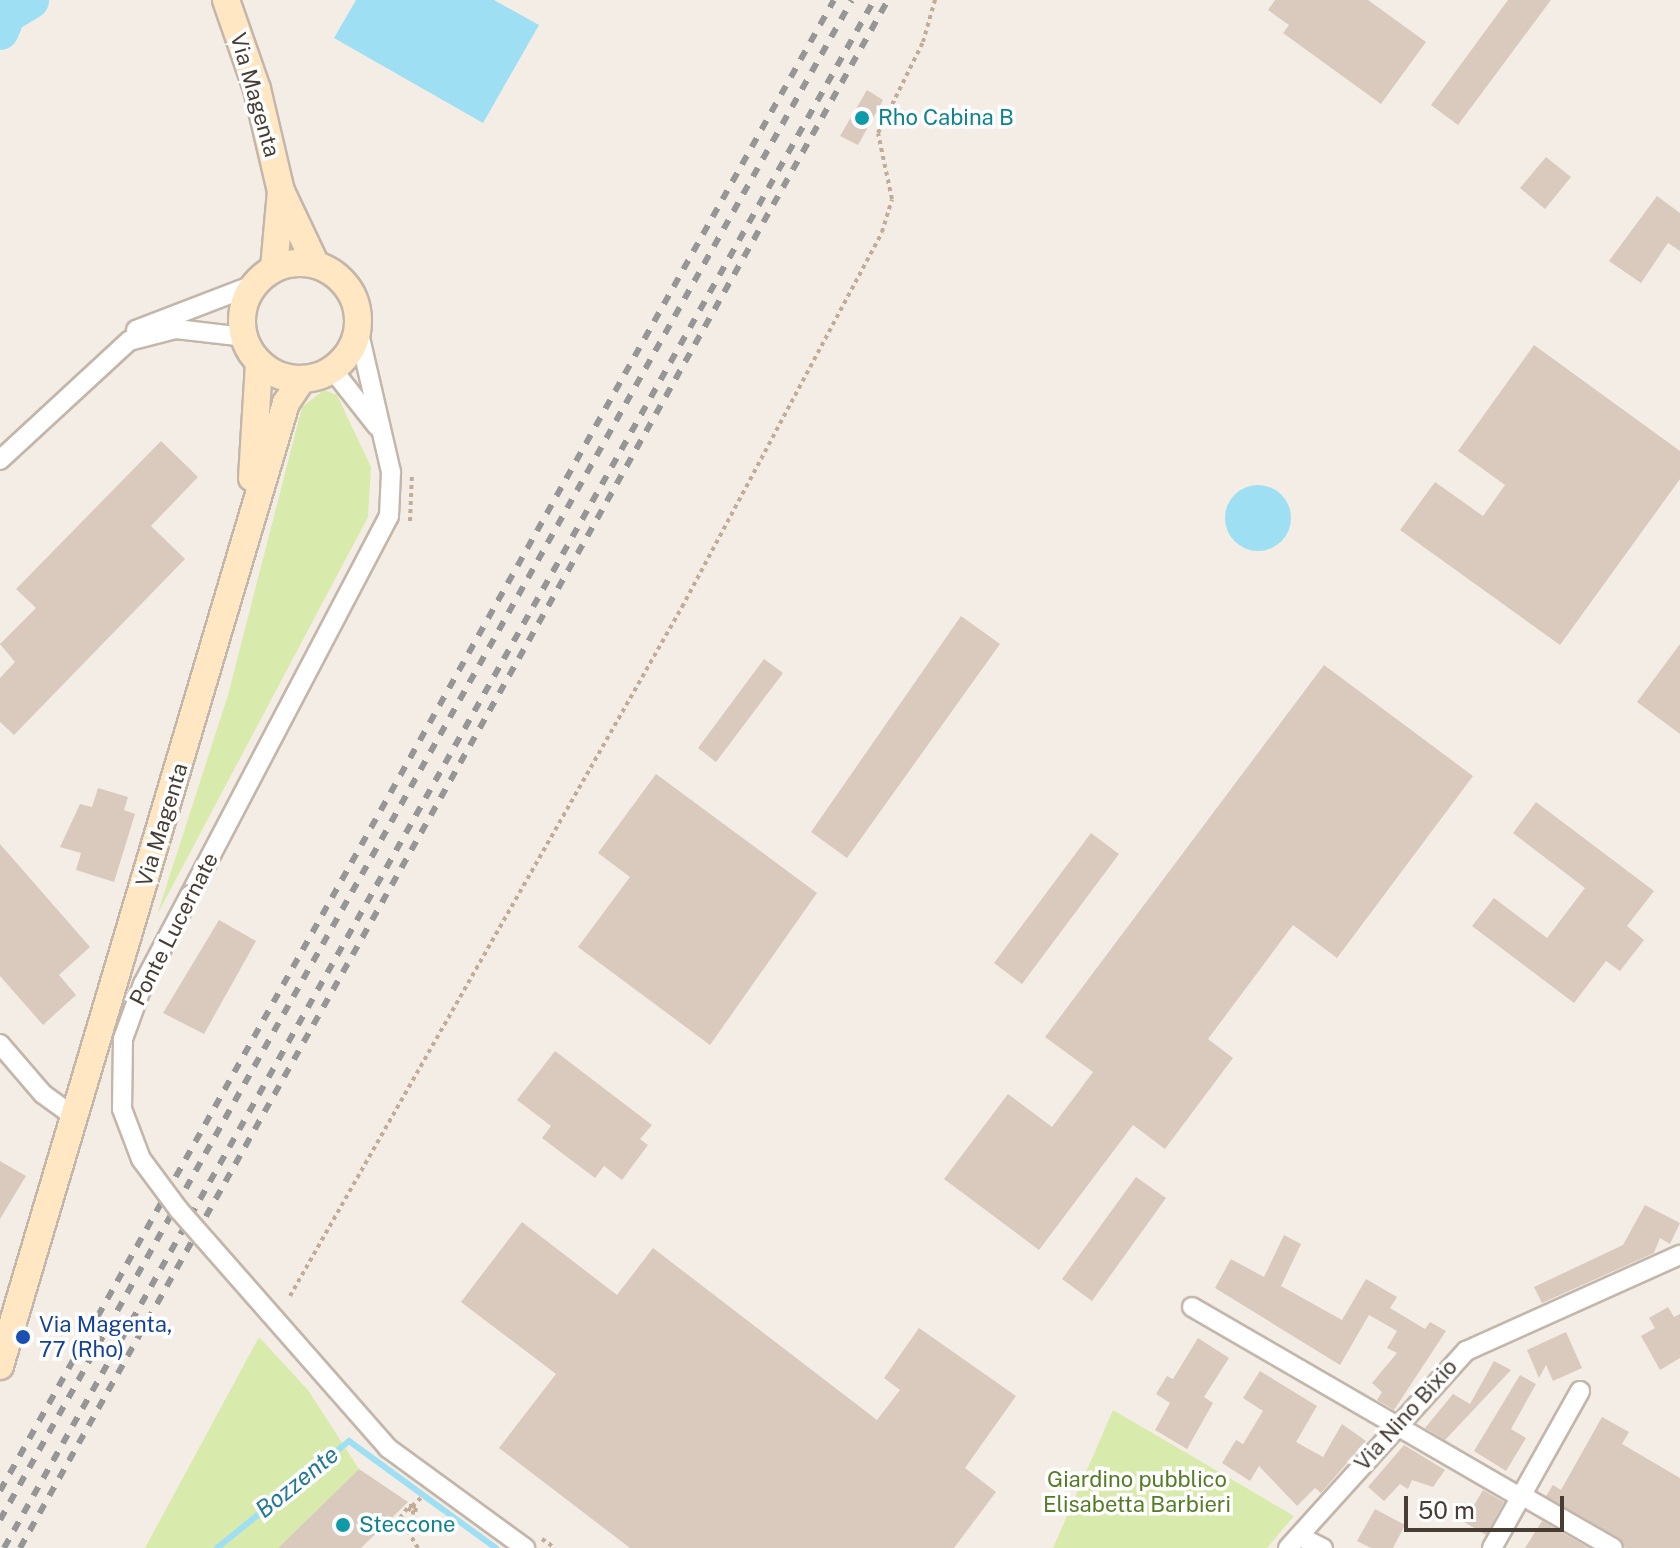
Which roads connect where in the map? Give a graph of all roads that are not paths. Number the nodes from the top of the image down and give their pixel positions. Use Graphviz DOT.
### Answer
graph roads {
  1 [pos="226,0"];
  2 [pos="281,191"];
  3 [pos="316,265"];
  4 [pos="274,268"];
  5 [pos="253,285"];
  6 [pos="358,329"];
  7 [pos="244,337"];
  8 [pos="106,360"];
  9 [pos="259,363"];
  10 [pos="332,369"];
  11 [pos="302,379"];
  12 [pos="379,429"];
  13 [pos="0,460"];
  14 [pos="246,533"];
  15 [pos="0,1044"];
  16 [pos="73,1116"];
  17 [pos="1680,1255"];
  18 [pos="1192,1307"];
  19 [pos="0,1366"];
  20 [pos="1580,1391"];
  21 [pos="1394,1425"];
  22 [pos="1521,1496"];
  23 [pos="527,1539"];
  24 [pos="1293,1542"];
  25 [pos="1323,1548"];
  26 [pos="1492,1548"];
  27 [pos="1613,1548"];
  1 -- 2 [label="street, Via Magenta"];
  2 -- 3 [label="street, Via Magenta"];
  2 -- 4 [label="street, Via Magenta"];
  3 -- 4 [label="street"];
  3 -- 6 [label="street"];
  4 -- 5 [label="street"];
  5 -- 7 [label="street"];
  5 -- 8 [label="street"];
  6 -- 10 [label="street"];
  6 -- 12 [label="street, Ponte Lucernate"];
  7 -- 8 [label="street"];
  7 -- 9 [label="street"];
  8 -- 13 [label="street"];
  9 -- 11 [label="street"];
  9 -- 14 [label="street, Via Magenta"];
  10 -- 11 [label="street"];
  10 -- 12 [label="street, Ponte Lucernate"];
  11 -- 14 [label="street, Via Magenta"];
  12 -- 23 [label="street, Ponte Lucernate, bridge"];
  14 -- 16 [label="street, Via Magenta"];
  15 -- 16 [label="street"];
  16 -- 19 [label="street, Via Magenta"];
  17 -- 21 [label="street, Via Nino Bixio"];
  18 -- 21 [label="street"];
  20 -- 22 [label="street"];
  21 -- 22 [label="street"];
  21 -- 24 [label="street, Via Nino Bixio"];
  22 -- 26 [label="street"];
  22 -- 27 [label="street"];
  24 -- 25 [label="street"];
}
